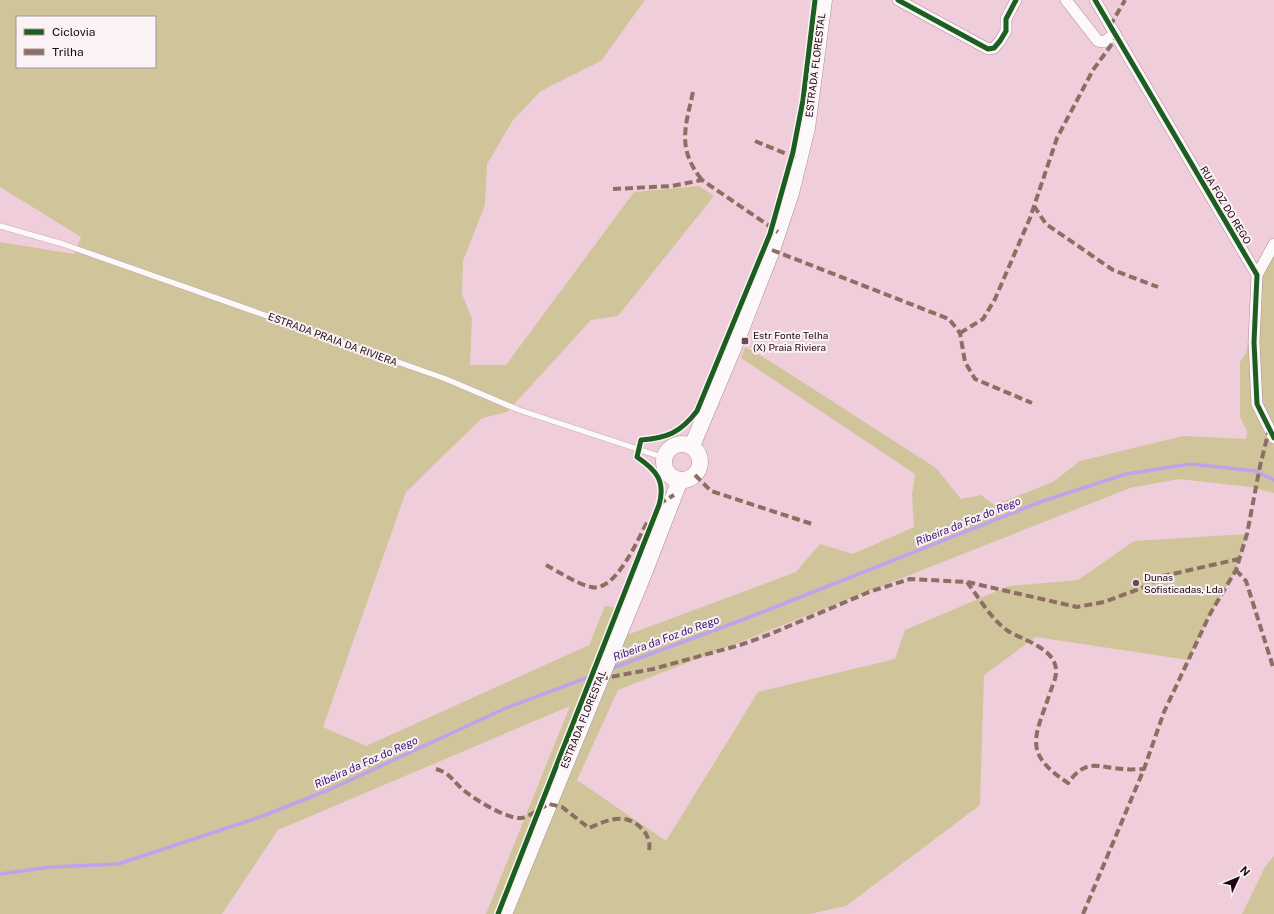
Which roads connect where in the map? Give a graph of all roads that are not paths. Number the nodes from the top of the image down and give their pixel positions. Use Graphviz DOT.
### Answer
graph roads {
  1 [pos="824,0"];
  2 [pos="898,0"];
  3 [pos="1016,0"];
  4 [pos="1066,0"];
  5 [pos="1095,0"];
  6 [pos="1115,34"];
  7 [pos="0,226"];
  8 [pos="1274,244"];
  9 [pos="1257,275"];
  10 [pos="1274,438"];
  11 [pos="692,446"];
  12 [pos="665,458"];
  13 [pos="680,480"];
  14 [pos="504,914"];
  1 -- 11 [label="main road, ESTRADA FLORESTAL"];
  2 -- 3 [label="street"];
  4 -- 6 [label="street"];
  5 -- 6 [label="street, RUA FOZ DO REGO"];
  6 -- 9 [label="street, RUA FOZ DO REGO"];
  7 -- 12 [label="lane, ESTRADA PRAIA DA RIVIERA"];
  8 -- 9 [label="street"];
  9 -- 10 [label="street"];
  11 -- 12 [label="main road"];
  11 -- 13 [label="main road"];
  12 -- 13 [label="main road"];
  13 -- 14 [label="main road, ESTRADA FLORESTAL"];
}
